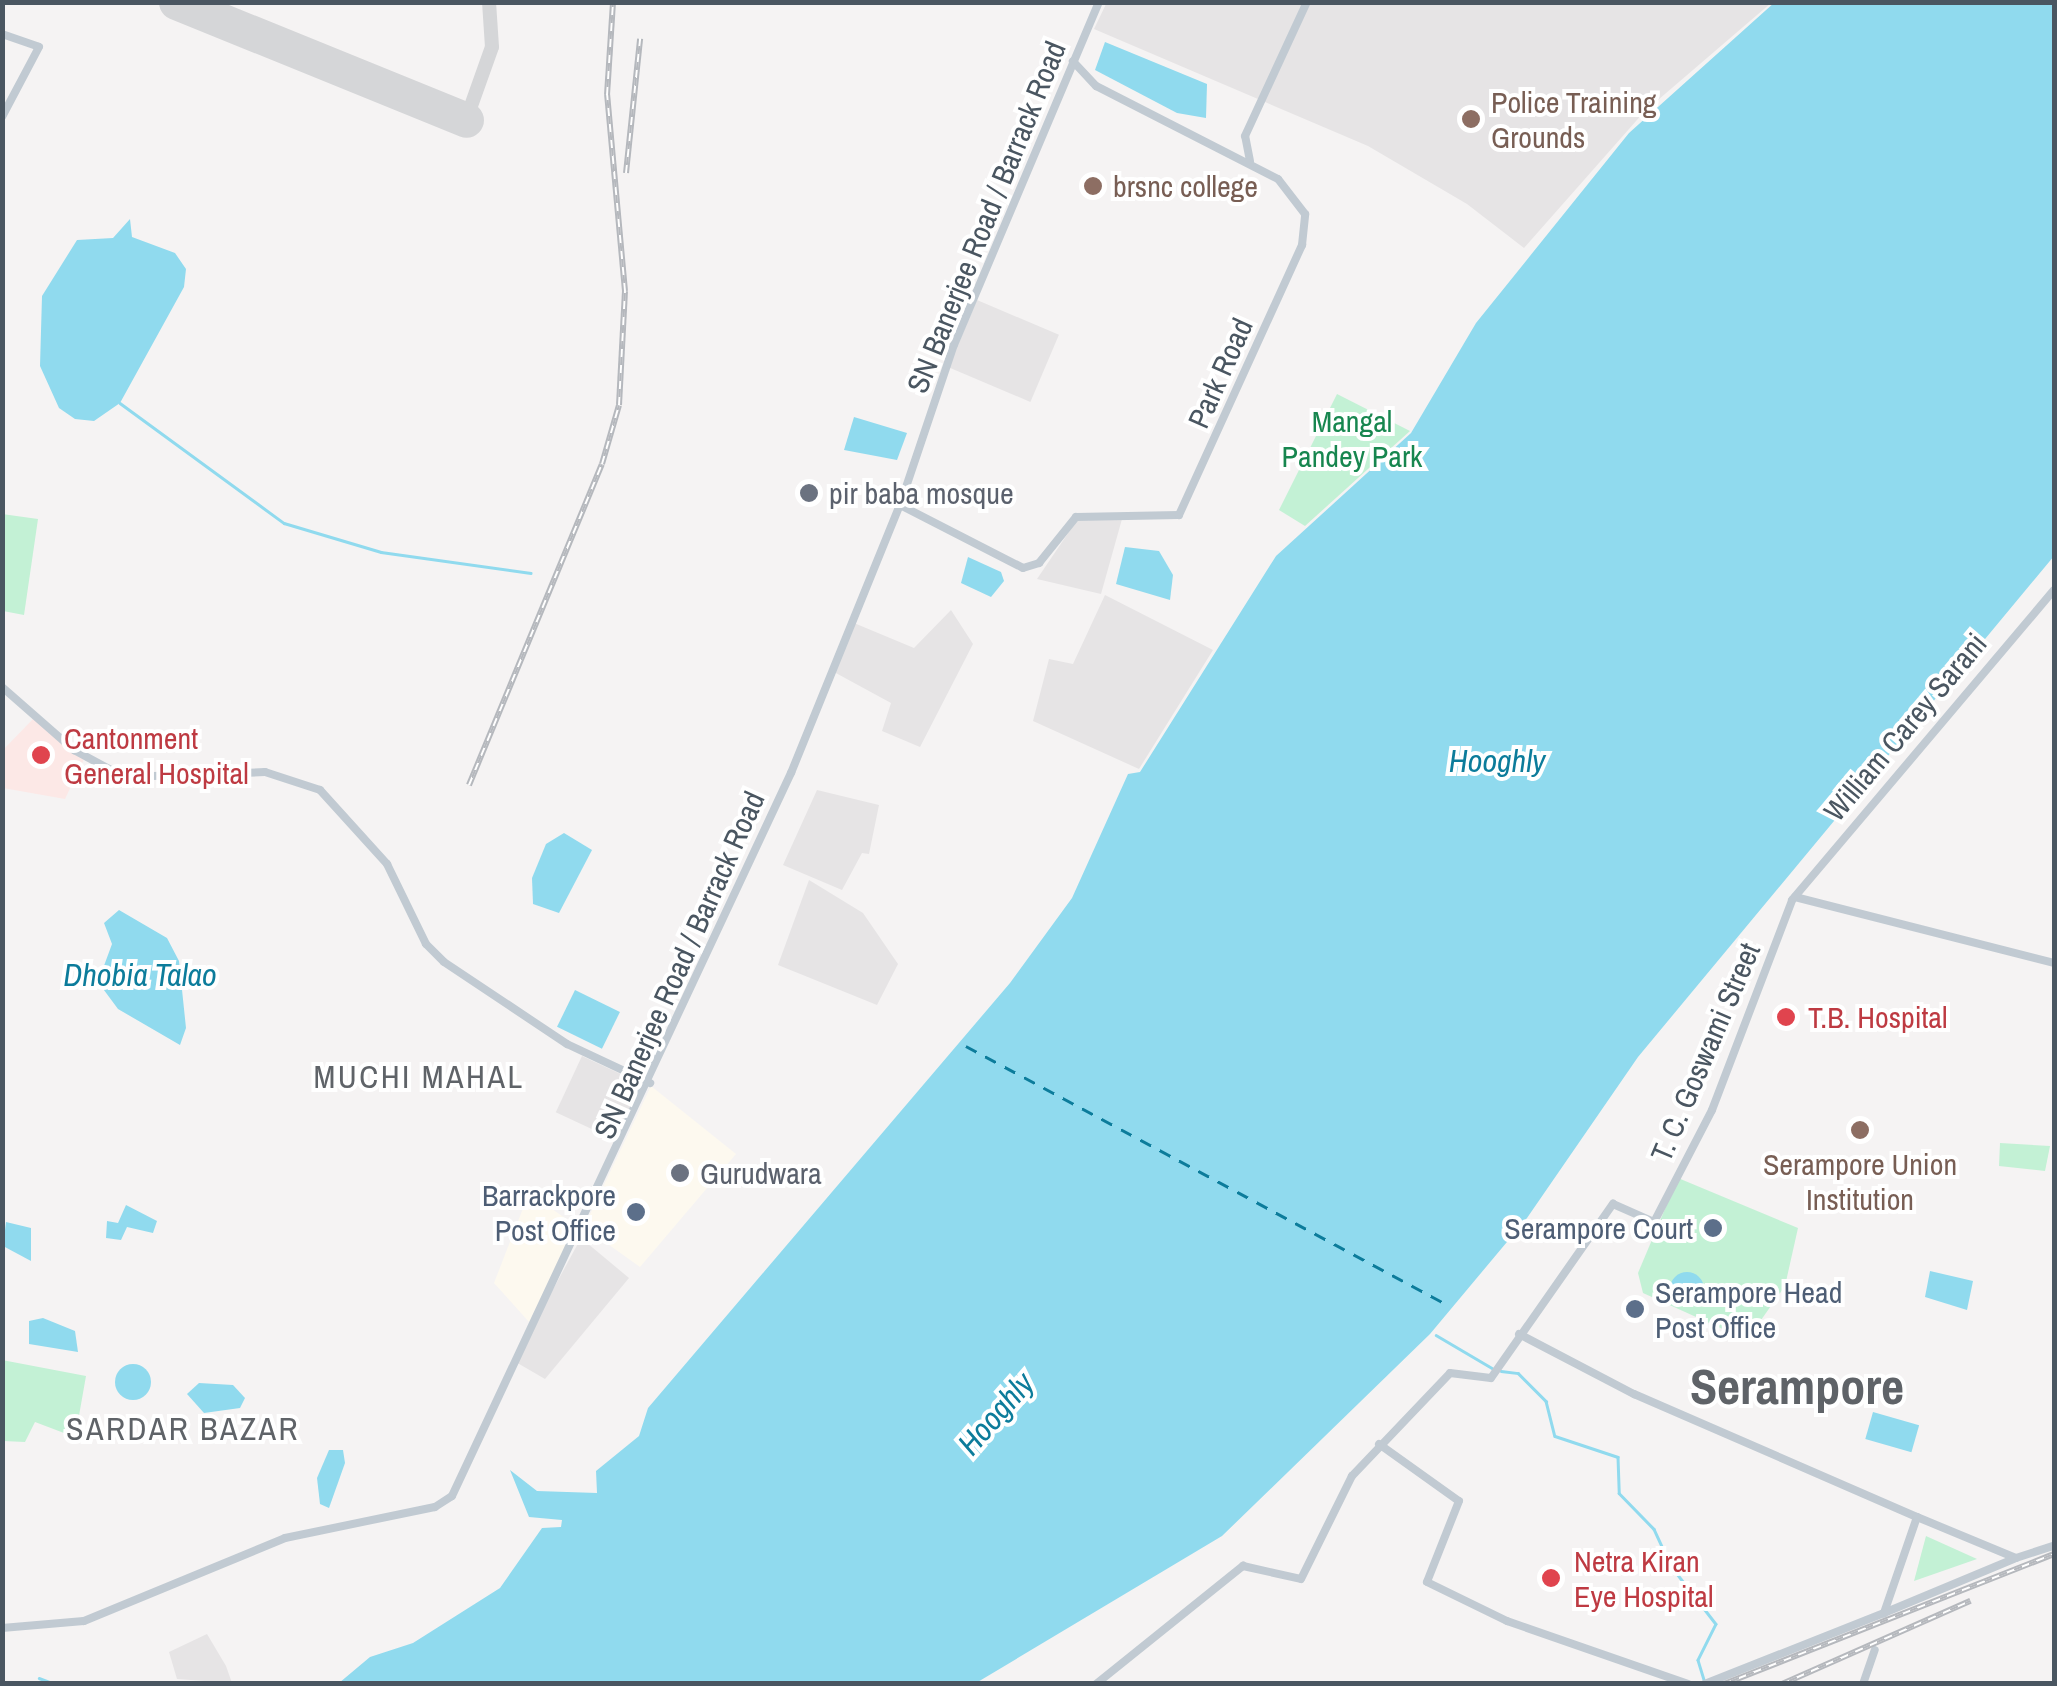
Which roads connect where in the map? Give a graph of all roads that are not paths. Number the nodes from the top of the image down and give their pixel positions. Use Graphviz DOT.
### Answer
graph roads {
  1 [pos="1099,2"];
  2 [pos="1306,2"];
  3 [pos="2,34"];
  4 [pos="1073,61"];
  5 [pos="2,117"];
  6 [pos="1245,136"];
  7 [pos="1225,148"];
  8 [pos="1250,161"];
  9 [pos="900,505"];
  10 [pos="2054,590"];
  11 [pos="2,686"];
  12 [pos="1795,897"];
  13 [pos="2054,962"];
  14 [pos="650,1083"];
  15 [pos="1519,1334"];
  16 [pos="1379,1444"];
  17 [pos="1918,1518"];
  18 [pos="2054,1546"];
  19 [pos="2016,1558"];
  20 [pos="1884,1613"];
  21 [pos="2,1628"];
  22 [pos="1875,1650"];
  23 [pos="1096,1684"];
  24 [pos="1688,1684"];
  25 [pos="1705,1684"];
  26 [pos="1863,1684"];
  1 -- 4 [label="street, SN Banerjee Road / Barrack Road"];
  2 -- 6 [label="street"];
  3 -- 5 [label="street"];
  4 -- 7 [label="street, Park Road"];
  4 -- 9 [label="street, SN Banerjee Road / Barrack Road"];
  6 -- 7 [label="street"];
  6 -- 8 [label="street"];
  7 -- 8 [label="street, Park Road"];
  8 -- 9 [label="street, Park Road"];
  9 -- 14 [label="street, SN Banerjee Road / Barrack Road"];
  10 -- 12 [label="street, William Carey Sarani"];
  11 -- 14 [label="street"];
  12 -- 13 [label="street"];
  12 -- 15 [label="street, T. C. Goswami Street"];
  14 -- 21 [label="street, SN Banerjee Road / Barrack Road"];
  15 -- 16 [label="street"];
  15 -- 17 [label="street"];
  16 -- 23 [label="street"];
  16 -- 24 [label="street"];
  17 -- 19 [label="street"];
  17 -- 20 [label="street"];
  18 -- 19 [label="street"];
  19 -- 20 [label="street"];
  20 -- 25 [label="street"];
  22 -- 26 [label="street"];
}
